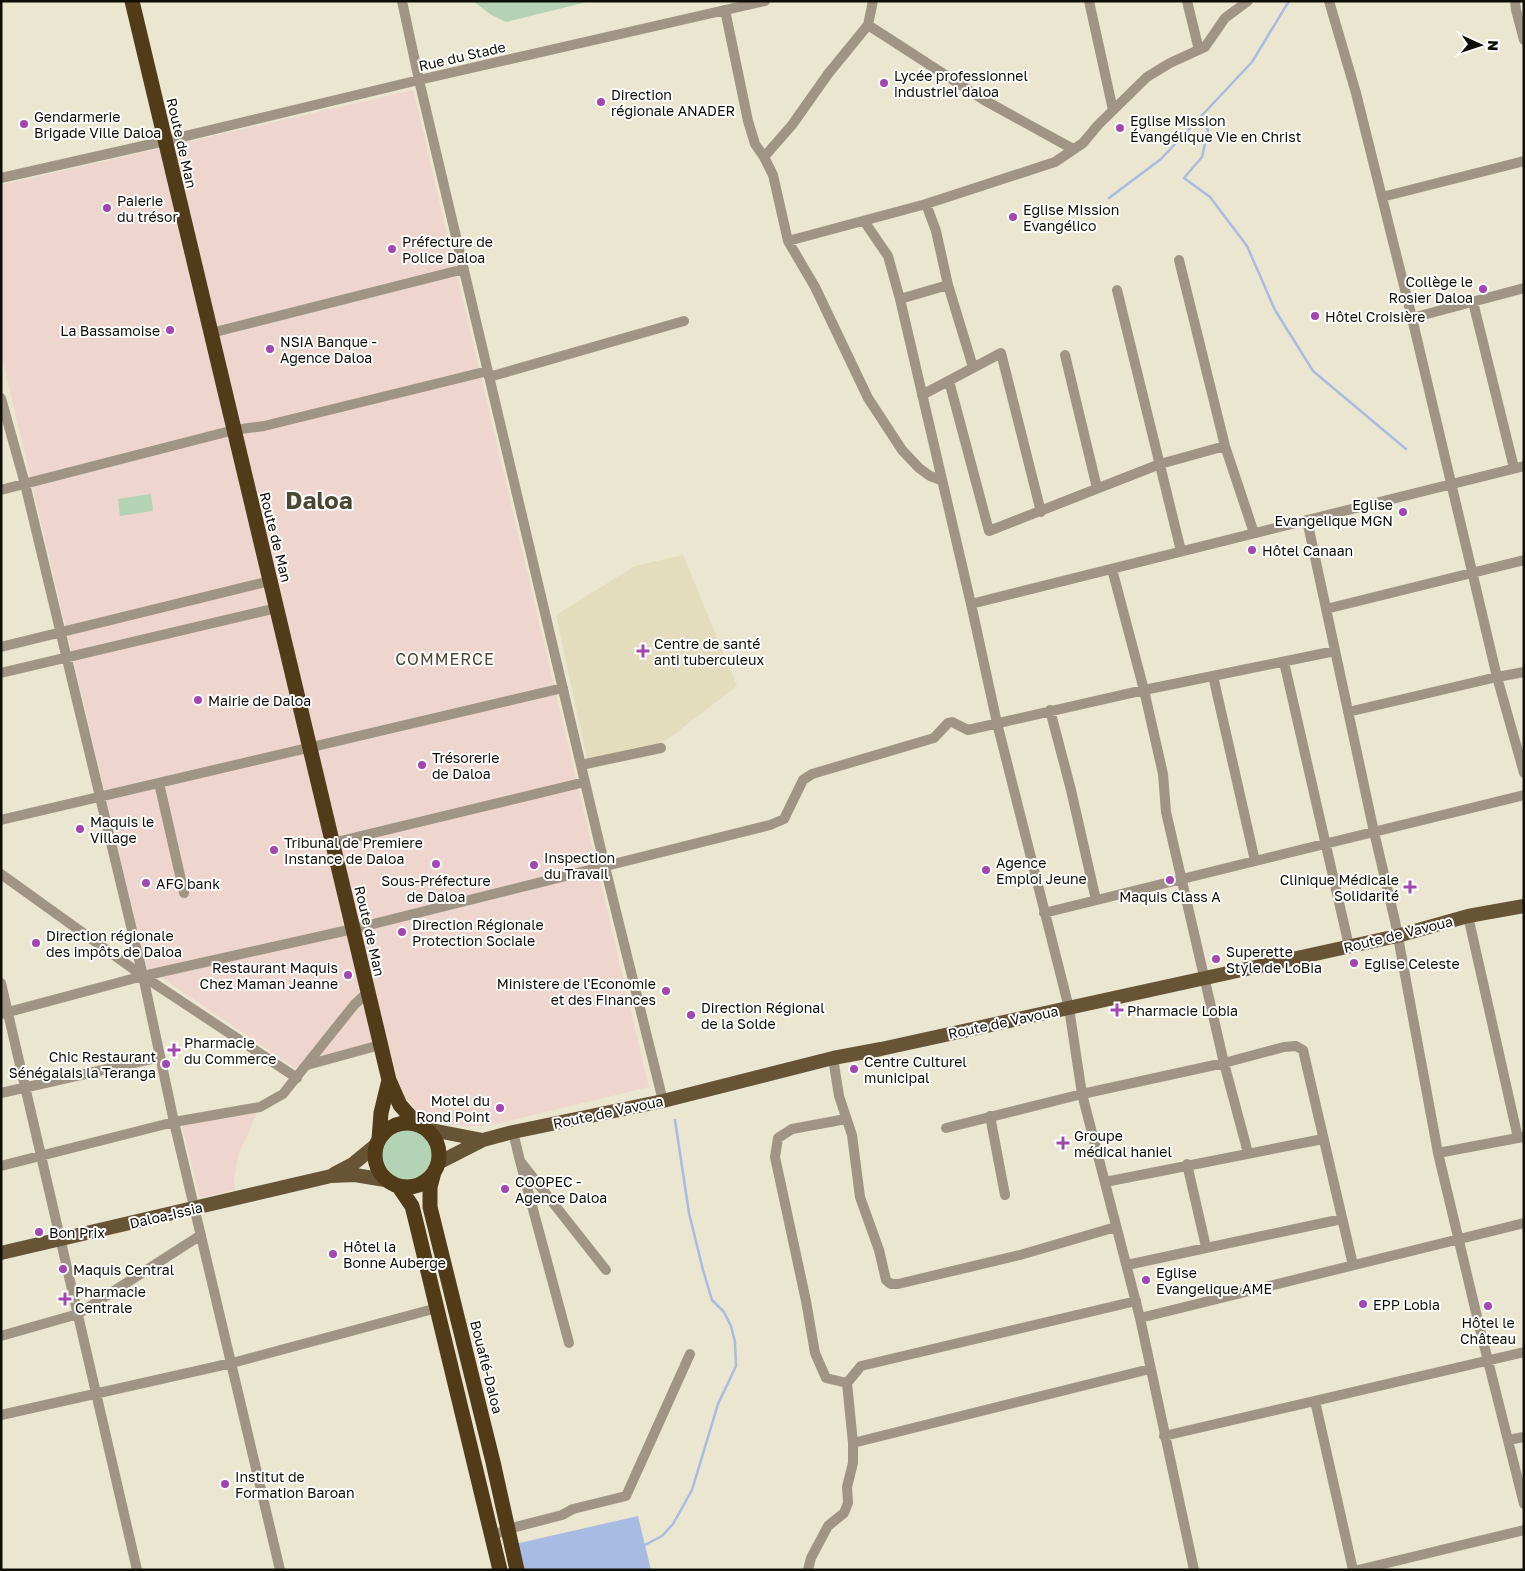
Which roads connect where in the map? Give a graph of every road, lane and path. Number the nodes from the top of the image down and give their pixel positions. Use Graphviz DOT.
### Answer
graph roads {
  1 [pos="402,1"];
  2 [pos="873,1"];
  3 [pos="1089,1"];
  4 [pos="1187,1"];
  5 [pos="1248,1"];
  6 [pos="1329,1"];
  7 [pos="1515,1"];
  8 [pos="763,2"];
  9 [pos="135,3"];
  10 [pos="725,10"];
  11 [pos="868,25"];
  12 [pos="1523,35"];
  13 [pos="1199,50"];
  14 [pos="419,80"];
  15 [pos="1114,110"];
  16 [pos="165,141"];
  17 [pos="1073,149"];
  18 [pos="764,157"];
  19 [pos="1524,161"];
  20 [pos="1,178"];
  21 [pos="1382,197"];
  22 [pos="926,204"];
  23 [pos="864,221"];
  24 [pos="788,241"];
  25 [pos="1179,260"];
  26 [pos="464,269"];
  27 [pos="948,285"];
  28 [pos="1524,288"];
  29 [pos="1117,290"];
  30 [pos="900,299"];
  31 [pos="1473,302"];
  32 [pos="1412,318"];
  33 [pos="684,321"];
  34 [pos="211,333"];
  35 [pos="1065,355"];
  36 [pos="973,367"];
  37 [pos="489,374"];
  38 [pos="948,381"];
  39 [pos="922,395"];
  40 [pos="1,398"];
  41 [pos="234,430"];
  42 [pos="1225,446"];
  43 [pos="1160,464"];
  44 [pos="1519,467"];
  45 [pos="942,480"];
  46 [pos="25,484"];
  47 [pos="1451,484"];
  48 [pos="1097,488"];
  49 [pos="1,490"];
  50 [pos="1040,512"];
  51 [pos="1307,520"];
  52 [pos="1254,534"];
  53 [pos="1181,552"];
  54 [pos="1524,560"];
  55 [pos="1112,569"];
  56 [pos="1472,572"];
  57 [pos="270,581"];
  58 [pos="971,604"];
  59 [pos="277,608"];
  60 [pos="1326,609"];
  61 [pos="59,632"];
  62 [pos="1,647"];
  63 [pos="1335,651"];
  64 [pos="66,658"];
  65 [pos="1284,662"];
  66 [pos="1524,672"];
  67 [pos="1,673"];
  68 [pos="1213,676"];
  69 [pos="1497,677"];
  70 [pos="563,688"];
  71 [pos="1144,690"];
  72 [pos="1050,710"];
  73 [pos="1348,712"];
  74 [pos="998,723"];
  75 [pos="310,748"];
  76 [pos="661,748"];
  77 [pos="581,765"];
  78 [pos="1524,773"];
  79 [pos="585,782"];
  80 [pos="159,783"];
  81 [pos="1524,796"];
  82 [pos="99,797"];
  83 [pos="1,820"];
  84 [pos="1374,832"];
  85 [pos="332,843"];
  86 [pos="1326,844"];
  87 [pos="1255,861"];
  88 [pos="605,867"];
  89 [pos="1,874"];
  90 [pos="1183,879"];
  91 [pos="184,893"];
  92 [pos="1096,900"];
  93 [pos="1524,906"];
  94 [pos="1044,913"];
  95 [pos="1468,916"];
  96 [pos="353,929"];
  97 [pos="1398,936"];
  98 [pos="1349,946"];
  99 [pos="143,976"];
  100 [pos="1204,978"];
  101 [pos="1,983"];
  102 [pos="368,992"];
  103 [pos="1069,1008"];
  104 [pos="5,1013"];
  105 [pos="376,1046"];
  106 [pos="160,1057"];
  107 [pos="833,1058"];
  108 [pos="1224,1063"];
  109 [pos="307,1065"];
  110 [pos="297,1078"];
  111 [pos="389,1080"];
  112 [pos="25,1087"];
  113 [pos="1,1093"];
  114 [pos="1082,1094"];
  115 [pos="663,1101"];
  116 [pos="990,1116"];
  117 [pos="846,1119"];
  118 [pos="174,1122"];
  119 [pos="422,1127"];
  120 [pos="946,1128"];
  121 [pos="513,1132"];
  122 [pos="1521,1138"];
  123 [pos="1323,1139"];
  124 [pos="483,1140"];
  125 [pos="377,1142"];
  126 [pos="1248,1153"];
  127 [pos="1438,1153"];
  128 [pos="42,1157"];
  129 [pos="520,1161"];
  130 [pos="1186,1164"];
  131 [pos="1,1166"];
  132 [pos="436,1167"];
  133 [pos="331,1176"];
  134 [pos="386,1180"];
  135 [pos="1105,1182"];
  136 [pos="399,1187"];
  137 [pos="1005,1195"];
  138 [pos="194,1209"];
  139 [pos="1342,1219"];
  140 [pos="1524,1223"];
  141 [pos="1116,1227"];
  142 [pos="201,1235"];
  143 [pos="61,1239"];
  144 [pos="1458,1239"];
  145 [pos="1206,1247"];
  146 [pos="1,1253"];
  147 [pos="1127,1265"];
  148 [pos="1353,1265"];
  149 [pos="606,1270"];
  150 [pos="1136,1301"];
  151 [pos="437,1308"];
  152 [pos="78,1314"];
  153 [pos="1140,1318"];
  154 [pos="1,1336"];
  155 [pos="569,1343"];
  156 [pos="1524,1352"];
  157 [pos="690,1354"];
  158 [pos="1488,1360"];
  159 [pos="232,1363"];
  160 [pos="1150,1369"];
  161 [pos="846,1383"];
  162 [pos="95,1394"];
  163 [pos="1316,1401"];
  164 [pos="1,1415"];
  165 [pos="1164,1436"];
  166 [pos="1524,1437"];
  167 [pos="1508,1440"];
  168 [pos="853,1443"];
  169 [pos="1524,1504"];
  170 [pos="508,1529"];
  171 [pos="1524,1530"];
  172 [pos="492,1536"];
  173 [pos="137,1570"];
  174 [pos="280,1570"];
  175 [pos="500,1570"];
  176 [pos="517,1570"];
  177 [pos="808,1570"];
  178 [pos="1194,1570"];
  179 [pos="1354,1570"];
  180 [pos="1358,1570"];
  1 -- 14 [label="street"];
  2 -- 11 [label="street"];
  3 -- 15 [label="street"];
  4 -- 13 [label="street"];
  5 -- 13 [label="street"];
  6 -- 21 [label="street"];
  7 -- 12 [label="street"];
  8 -- 10 [label="street, Rue du Stade"];
  9 -- 16 [label="highway, Route de Man"];
  10 -- 14 [label="street, Rue du Stade"];
  10 -- 18 [label="street"];
  11 -- 17 [label="street"];
  11 -- 18 [label="street"];
  13 -- 15 [label="street"];
  14 -- 16 [label="street, Rue du Stade"];
  14 -- 26 [label="street"];
  15 -- 17 [label="street"];
  16 -- 20 [label="street, Rue du Stade"];
  16 -- 34 [label="highway, Route de Man"];
  17 -- 22 [label="street"];
  18 -- 24 [label="street"];
  19 -- 21 [label="street"];
  21 -- 32 [label="street"];
  22 -- 23 [label="street"];
  22 -- 27 [label="street"];
  23 -- 24 [label="street"];
  23 -- 30 [label="street"];
  24 -- 45 [label="street"];
  25 -- 42 [label="street"];
  26 -- 34 [label="street"];
  26 -- 37 [label="street"];
  27 -- 30 [label="street"];
  27 -- 36 [label="street"];
  28 -- 31 [label="street"];
  29 -- 43 [label="street"];
  30 -- 39 [label="street"];
  31 -- 32 [label="street"];
  31 -- 44 [label="street"];
  32 -- 47 [label="street"];
  33 -- 37 [label="street"];
  34 -- 41 [label="highway, Route de Man"];
  35 -- 48 [label="street"];
  36 -- 38 [label="street"];
  36 -- 50 [label="street"];
  37 -- 41 [label="street"];
  37 -- 70 [label="street"];
  38 -- 39 [label="street"];
  38 -- 50 [label="street"];
  39 -- 45 [label="street"];
  40 -- 46 [label="street"];
  41 -- 46 [label="street"];
  41 -- 57 [label="highway, Route de Man"];
  42 -- 43 [label="street"];
  42 -- 52 [label="street"];
  43 -- 48 [label="street"];
  43 -- 53 [label="street"];
  44 -- 47 [label="street"];
  45 -- 58 [label="street"];
  46 -- 49 [label="street"];
  46 -- 61 [label="street"];
  47 -- 51 [label="street"];
  47 -- 56 [label="street"];
  48 -- 50 [label="street"];
  51 -- 52 [label="street"];
  51 -- 60 [label="street"];
  52 -- 53 [label="street"];
  53 -- 55 [label="street"];
  54 -- 56 [label="street"];
  55 -- 58 [label="street"];
  55 -- 71 [label="street"];
  56 -- 60 [label="street"];
  56 -- 69 [label="street"];
  57 -- 59 [label="highway, Route de Man"];
  57 -- 61 [label="street"];
  58 -- 74 [label="street"];
  59 -- 64 [label="street"];
  59 -- 75 [label="highway, Route de Man"];
  60 -- 63 [label="street"];
  61 -- 62 [label="street"];
  61 -- 64 [label="street"];
  63 -- 65 [label="street"];
  63 -- 73 [label="street"];
  64 -- 67 [label="street"];
  64 -- 82 [label="street"];
  65 -- 68 [label="street"];
  65 -- 86 [label="street"];
  66 -- 69 [label="street"];
  68 -- 71 [label="street"];
  68 -- 87 [label="street"];
  69 -- 73 [label="street"];
  69 -- 78 [label="street"];
  70 -- 75 [label="street"];
  70 -- 77 [label="street"];
  71 -- 72 [label="street"];
  71 -- 90 [label="street"];
  72 -- 74 [label="street"];
  72 -- 92 [label="street"];
  73 -- 84 [label="street"];
  74 -- 88 [label="street"];
  74 -- 94 [label="street"];
  75 -- 80 [label="street"];
  75 -- 85 [label="highway, Route de Man"];
  76 -- 77 [label="street"];
  77 -- 79 [label="street"];
  79 -- 85 [label="street"];
  79 -- 88 [label="street"];
  80 -- 82 [label="street"];
  80 -- 91 [label="street"];
  81 -- 84 [label="street"];
  82 -- 83 [label="street"];
  82 -- 99 [label="street"];
  84 -- 86 [label="street"];
  84 -- 97 [label="street"];
  85 -- 96 [label="highway, Route de Man"];
  86 -- 87 [label="street"];
  86 -- 98 [label="street"];
  87 -- 90 [label="street"];
  88 -- 96 [label="street"];
  88 -- 115 [label="street"];
  89 -- 99 [label="street"];
  90 -- 92 [label="street"];
  90 -- 100 [label="street"];
  92 -- 94 [label="street"];
  93 -- 95 [label="main road, Route de Vavoua"];
  94 -- 103 [label="street"];
  95 -- 97 [label="main road, Route de Vavoua"];
  95 -- 122 [label="street"];
  96 -- 99 [label="street"];
  96 -- 102 [label="highway, Route de Man"];
  97 -- 98 [label="main road, Route de Vavoua"];
  97 -- 127 [label="street"];
  98 -- 100 [label="main road, Route de Vavoua"];
  99 -- 104 [label="street"];
  99 -- 106 [label="street"];
  99 -- 110 [label="street"];
  100 -- 103 [label="main road, Route de Vavoua"];
  100 -- 108 [label="street"];
  101 -- 104 [label="street"];
  102 -- 105 [label="highway, Route de Man"];
  102 -- 109 [label="street"];
  103 -- 107 [label="main road, Route de Vavoua"];
  103 -- 114 [label="street"];
  104 -- 112 [label="street"];
  105 -- 109 [label="street"];
  105 -- 111 [label="highway, Route de Man"];
  106 -- 112 [label="street"];
  106 -- 118 [label="street"];
  107 -- 115 [label="main road, Route de Vavoua"];
  107 -- 117 [label="street"];
  108 -- 114 [label="street"];
  108 -- 123 [label="street"];
  108 -- 126 [label="street"];
  109 -- 110 [label="street"];
  110 -- 118 [label="street"];
  111 -- 119 [label="highway, Route de Man"];
  111 -- 125 [label="highway"];
  112 -- 113 [label="street"];
  112 -- 128 [label="street"];
  114 -- 116 [label="street"];
  114 -- 135 [label="street"];
  115 -- 121 [label="main road, Route de Vavoua"];
  116 -- 120 [label="street"];
  116 -- 137 [label="street"];
  117 -- 141 [label="street"];
  117 -- 161 [label="street"];
  118 -- 128 [label="street"];
  118 -- 138 [label="street"];
  119 -- 124 [label="main road"];
  119 -- 125 [label="highway"];
  119 -- 132 [label="highway"];
  121 -- 124 [label="main road, Route de Vavoua"];
  121 -- 129 [label="street"];
  122 -- 127 [label="street"];
  123 -- 126 [label="street"];
  123 -- 139 [label="street"];
  124 -- 132 [label="main road"];
  125 -- 133 [label="main road"];
  125 -- 134 [label="highway"];
  126 -- 130 [label="street"];
  127 -- 144 [label="street"];
  128 -- 131 [label="street"];
  128 -- 143 [label="street"];
  129 -- 149 [label="street"];
  129 -- 155 [label="street"];
  130 -- 135 [label="street"];
  130 -- 145 [label="street"];
  132 -- 136 [label="highway"];
  132 -- 170 [label="highway, Bouaflé-Daloa"];
  133 -- 134 [label="main road"];
  133 -- 138 [label="main road, Daloa-Issia"];
  134 -- 136 [label="highway"];
  135 -- 141 [label="street"];
  136 -- 151 [label="highway"];
  138 -- 142 [label="street"];
  138 -- 143 [label="main road, Daloa-Issia"];
  139 -- 145 [label="street"];
  139 -- 148 [label="street"];
  140 -- 144 [label="street"];
  141 -- 147 [label="street"];
  142 -- 152 [label="street"];
  142 -- 159 [label="street"];
  143 -- 146 [label="main road, Daloa-Issia"];
  143 -- 152 [label="street"];
  144 -- 148 [label="street"];
  144 -- 158 [label="street"];
  145 -- 147 [label="street"];
  147 -- 150 [label="street"];
  148 -- 153 [label="street"];
  150 -- 153 [label="street"];
  150 -- 161 [label="street"];
  151 -- 159 [label="street"];
  151 -- 172 [label="highway"];
  152 -- 154 [label="street"];
  152 -- 162 [label="street"];
  153 -- 160 [label="street"];
  156 -- 158 [label="street"];
  157 -- 170 [label="street"];
  158 -- 163 [label="street"];
  158 -- 167 [label="street"];
  159 -- 162 [label="street"];
  159 -- 174 [label="street"];
  160 -- 165 [label="street"];
  160 -- 168 [label="street"];
  161 -- 168 [label="street"];
  162 -- 164 [label="street"];
  162 -- 173 [label="street"];
  163 -- 165 [label="street"];
  163 -- 179 [label="street"];
  165 -- 178 [label="street"];
  166 -- 167 [label="street"];
  167 -- 169 [label="street"];
  168 -- 177 [label="street"];
  170 -- 172 [label="street"];
  170 -- 176 [label="highway, Bouaflé-Daloa"];
  171 -- 180 [label="street"];
  172 -- 175 [label="highway"];
}
